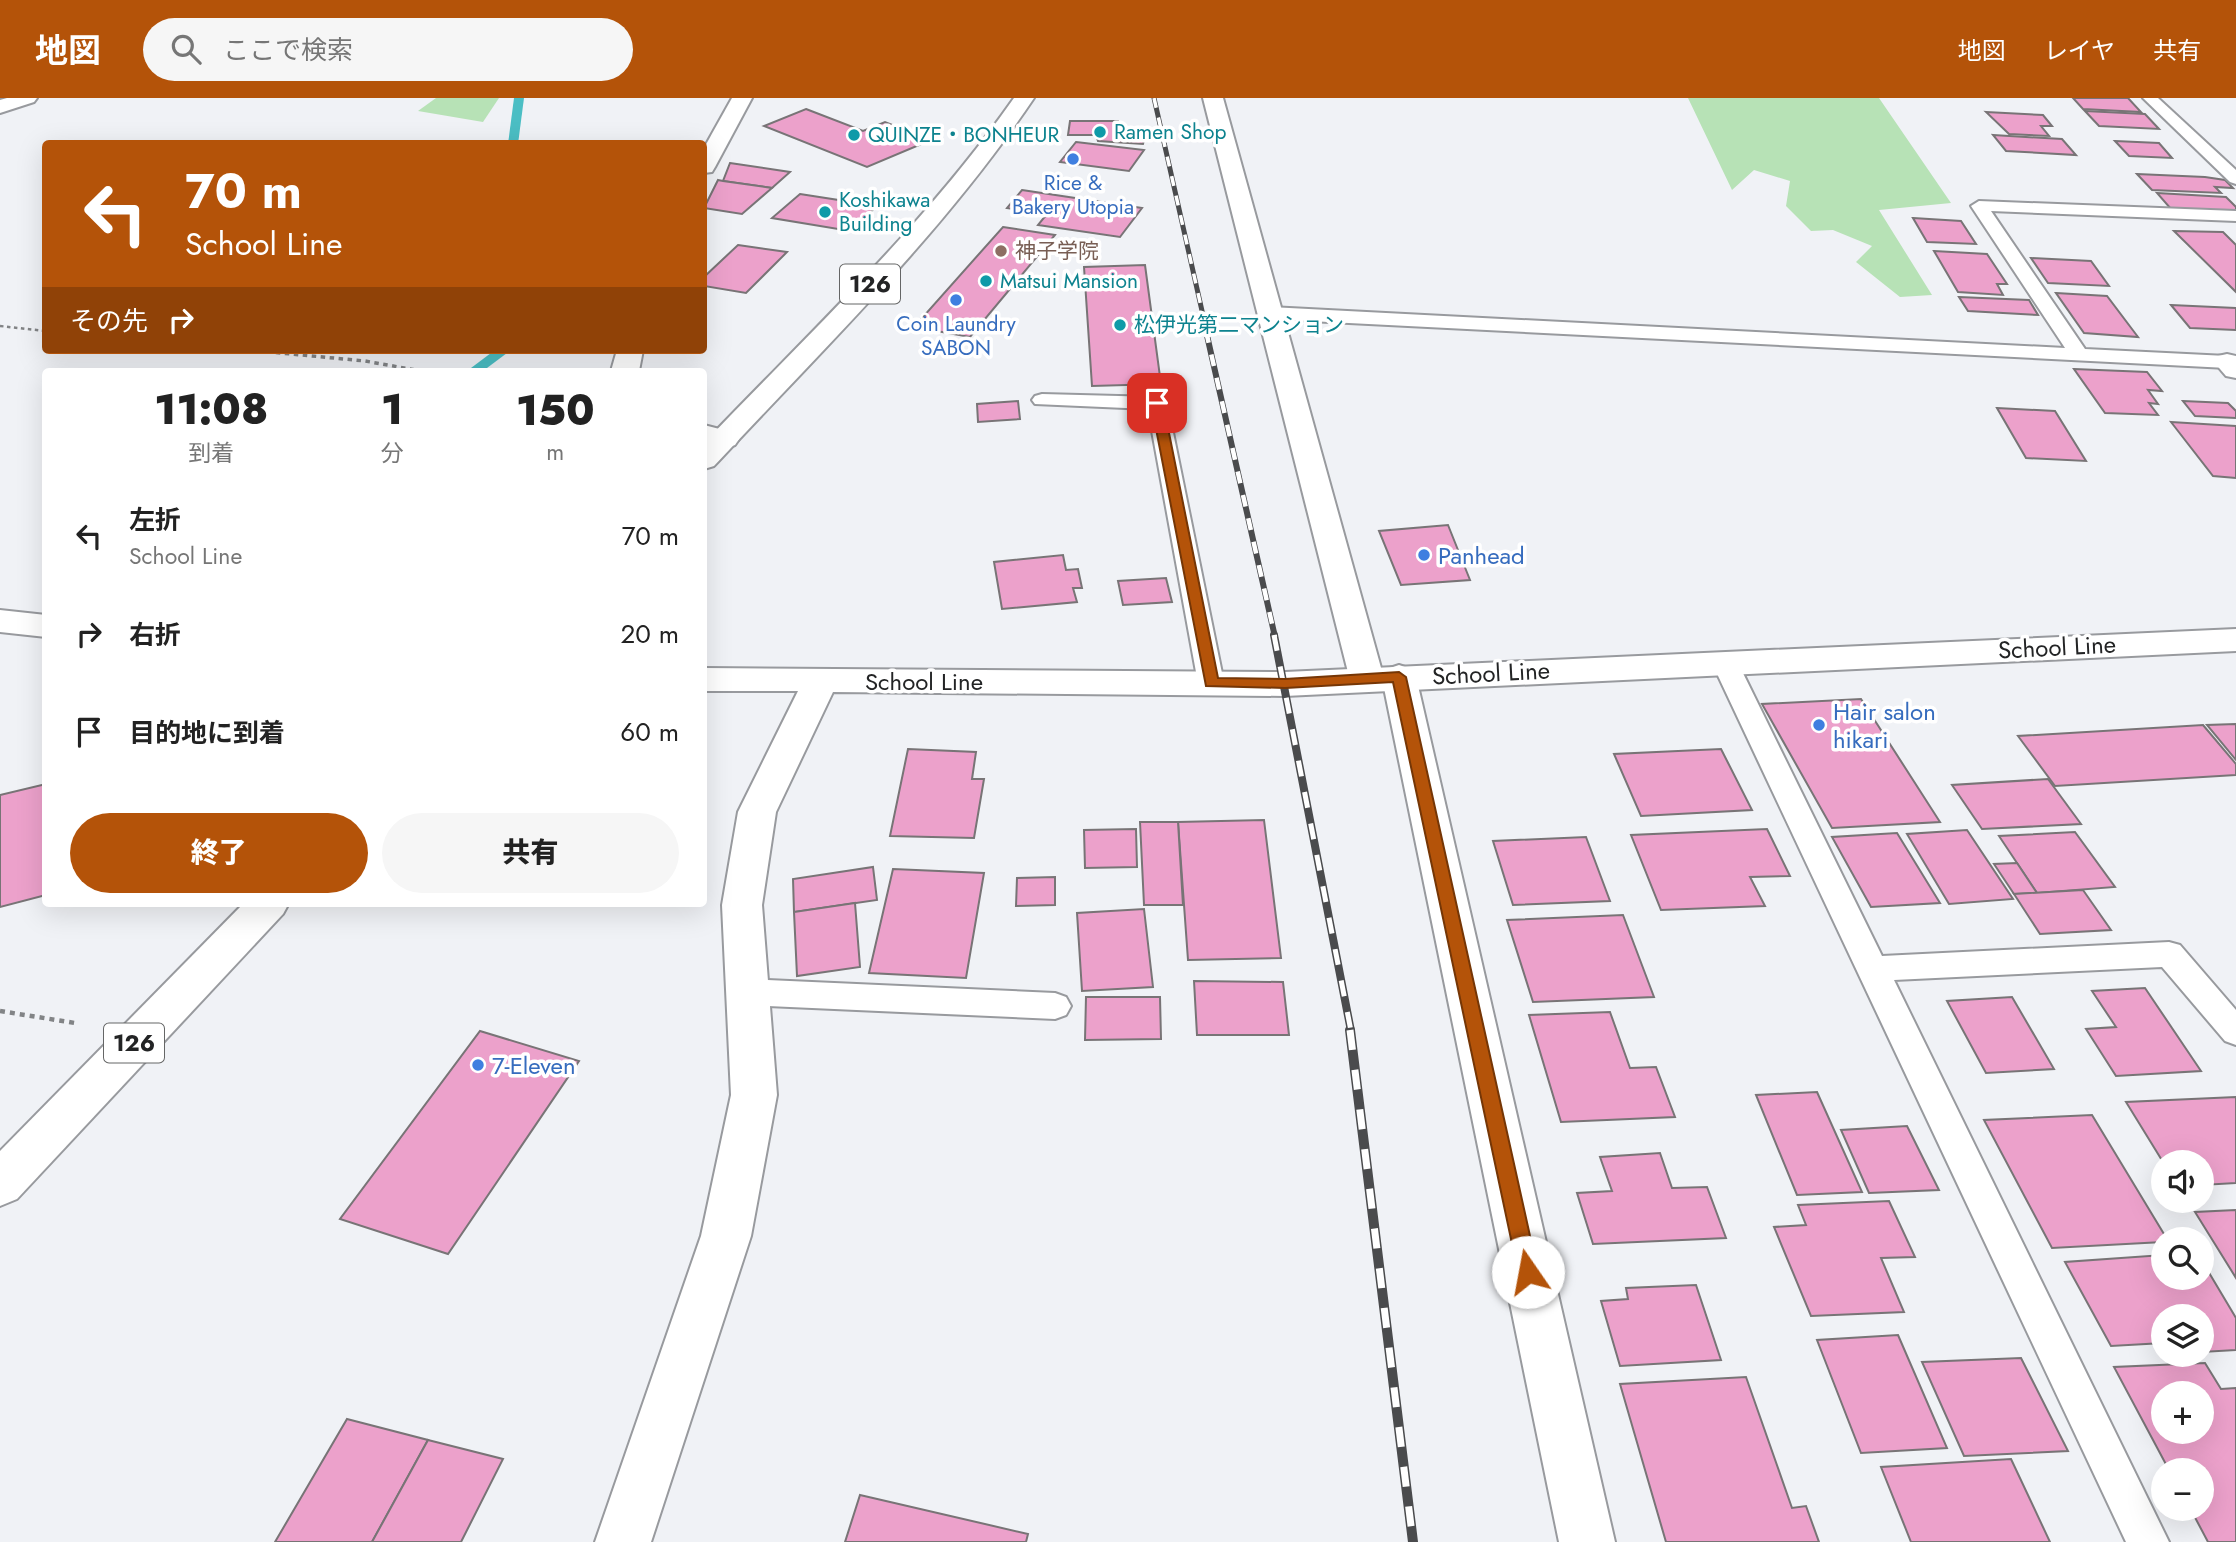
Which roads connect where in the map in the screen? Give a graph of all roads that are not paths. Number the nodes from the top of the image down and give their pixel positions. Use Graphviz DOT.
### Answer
graph roads {
  1 [pos="10,98"];
  2 [pos="27,98"];
  3 [pos="743,98"];
  4 [pos="1024,98"];
  5 [pos="1213,98"];
  6 [pos="2150,98"];
  7 [pos="0,101"];
  8 [pos="0,107"];
  9 [pos="707,162"];
  10 [pos="2236,179"];
  11 [pos="2236,216"];
  12 [pos="1270,313"];
  13 [pos="2077,352"];
  14 [pos="2231,366"];
  15 [pos="1042,400"];
  16 [pos="714,436"];
  17 [pos="707,453"];
  18 [pos="0,621"];
  19 [pos="42,626"];
  20 [pos="2236,640"];
  21 [pos="1725,663"];
  22 [pos="1383,678"];
  23 [pos="707,680"];
  24 [pos="821,681"];
  25 [pos="1211,683"];
  26 [pos="265,907"];
  27 [pos="1872,969"];
  28 [pos="748,992"];
  29 [pos="1055,1006"];
  30 [pos="2236,1032"];
  31 [pos="0,1184"];
  32 [pos="623,1542"];
  33 [pos="1587,1542"];
  34 [pos="2148,1542"];
  1 -- 7 [label="main road"];
  2 -- 8 [label="main road"];
  3 -- 9 [label="main road"];
  4 -- 16 [label="main road, 126"];
  5 -- 12 [label="main road"];
  6 -- 10 [label="lane"];
  11 -- 13 [label="lane"];
  12 -- 13 [label="lane"];
  12 -- 22 [label="main road"];
  13 -- 14 [label="lane"];
  15 -- 25 [label="lane"];
  16 -- 17 [label="main road, 126"];
  18 -- 19 [label="main road"];
  20 -- 21 [label="main road, School Line"];
  21 -- 22 [label="main road, School Line"];
  21 -- 27 [label="lane"];
  22 -- 25 [label="main road, School Line"];
  22 -- 33 [label="main road"];
  23 -- 24 [label="main road, School Line"];
  24 -- 25 [label="main road, School Line"];
  24 -- 28 [label="main road"];
  26 -- 31 [label="main road, 126"];
  27 -- 30 [label="lane"];
  27 -- 34 [label="lane"];
  28 -- 29 [label="lane"];
  28 -- 32 [label="main road"];
}
